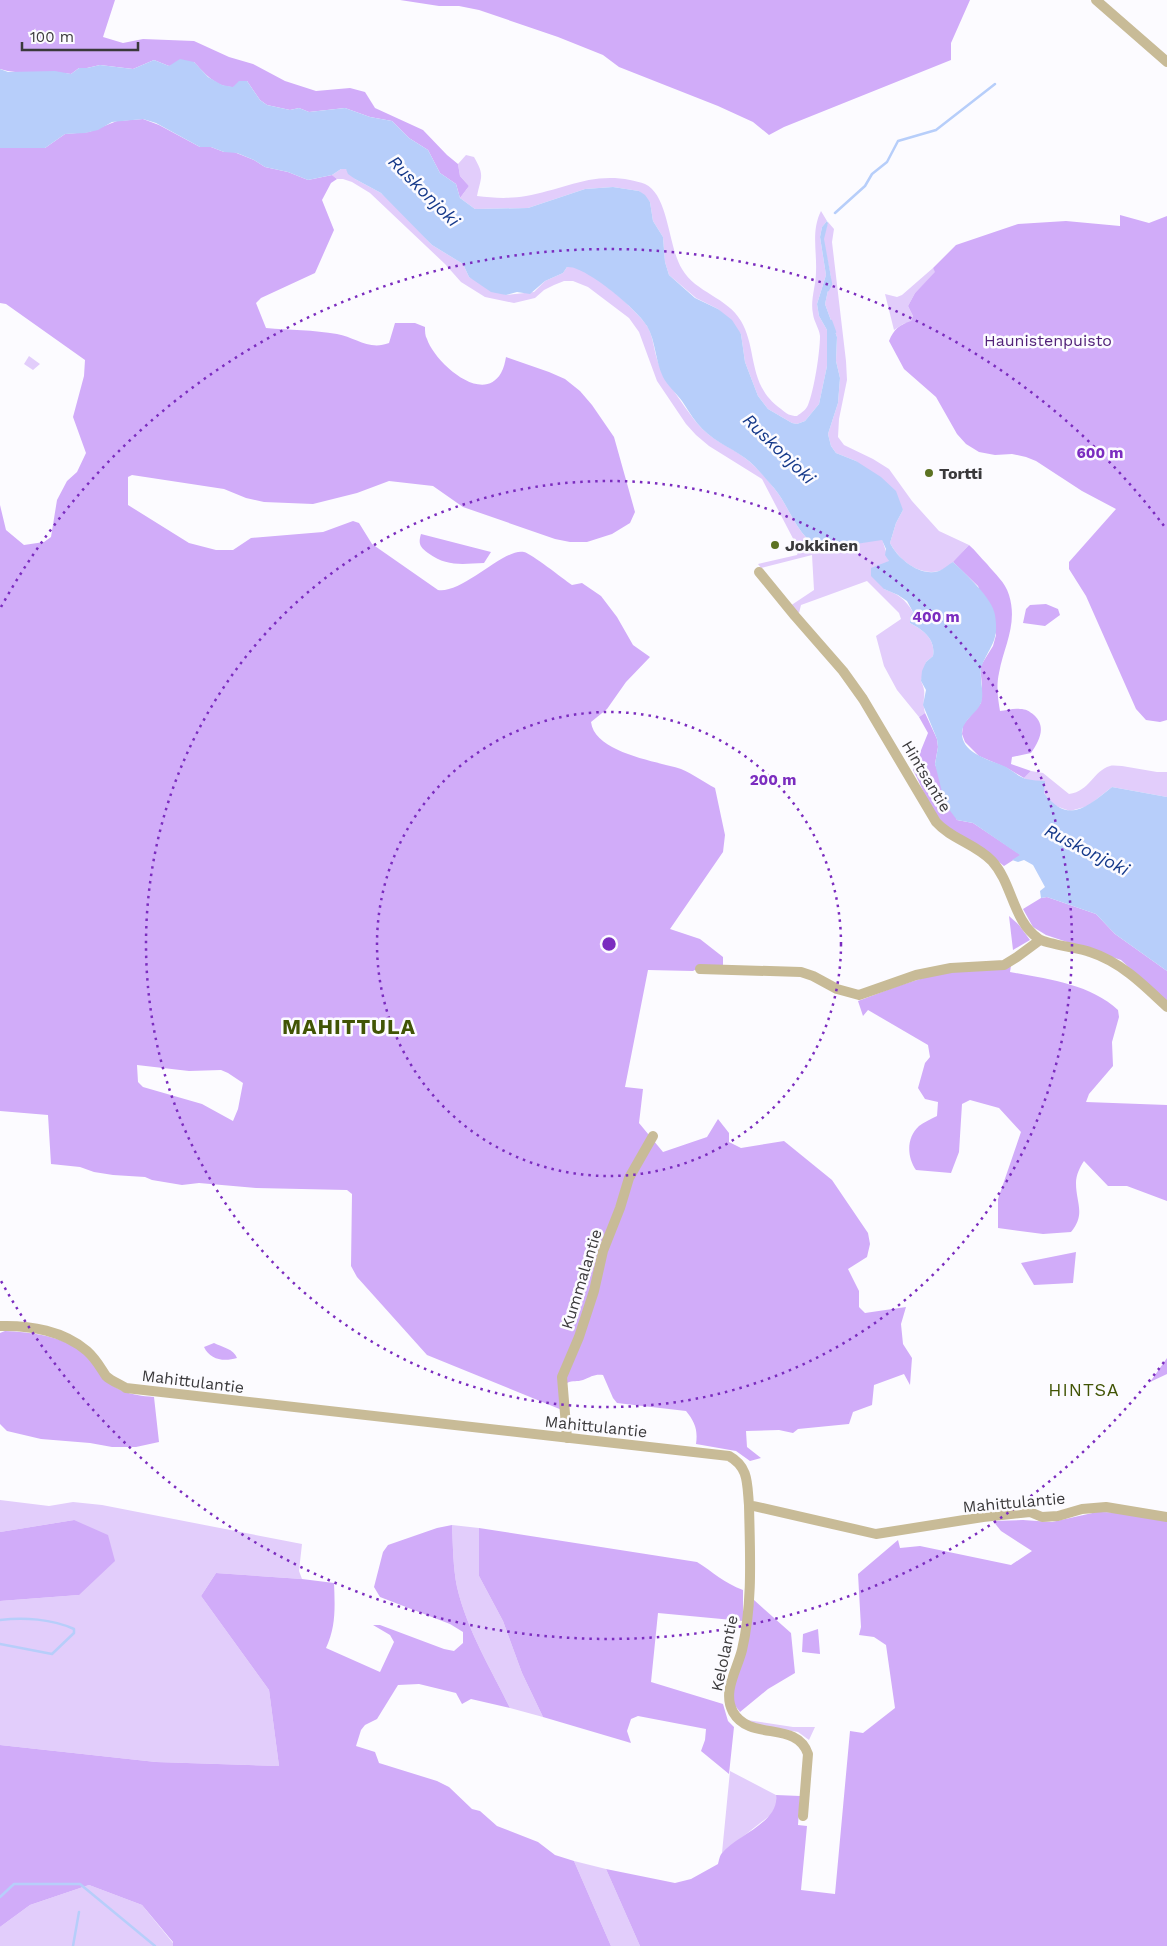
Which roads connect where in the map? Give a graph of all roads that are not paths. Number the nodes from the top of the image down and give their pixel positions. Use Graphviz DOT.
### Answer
graph roads {
  1 [pos="1096,0"];
  2 [pos="1167,62"];
  3 [pos="759,572"];
  4 [pos="1040,940"];
  5 [pos="700,969"];
  6 [pos="1167,1007"];
  7 [pos="653,1136"];
  8 [pos="0,1326"];
  9 [pos="567,1438"];
  10 [pos="749,1505"];
  11 [pos="1167,1517"];
  12 [pos="803,1816"];
  1 -- 2 [label="street"];
  3 -- 4 [label="street, Hintsantie"];
  4 -- 5 [label="street"];
  4 -- 6 [label="street"];
  7 -- 9 [label="street, Kummalantie"];
  8 -- 9 [label="street, Mahittulantie"];
  9 -- 10 [label="street, Mahittulantie"];
  10 -- 11 [label="street, Mahittulantie"];
  10 -- 12 [label="street, Kelolantie"];
}
